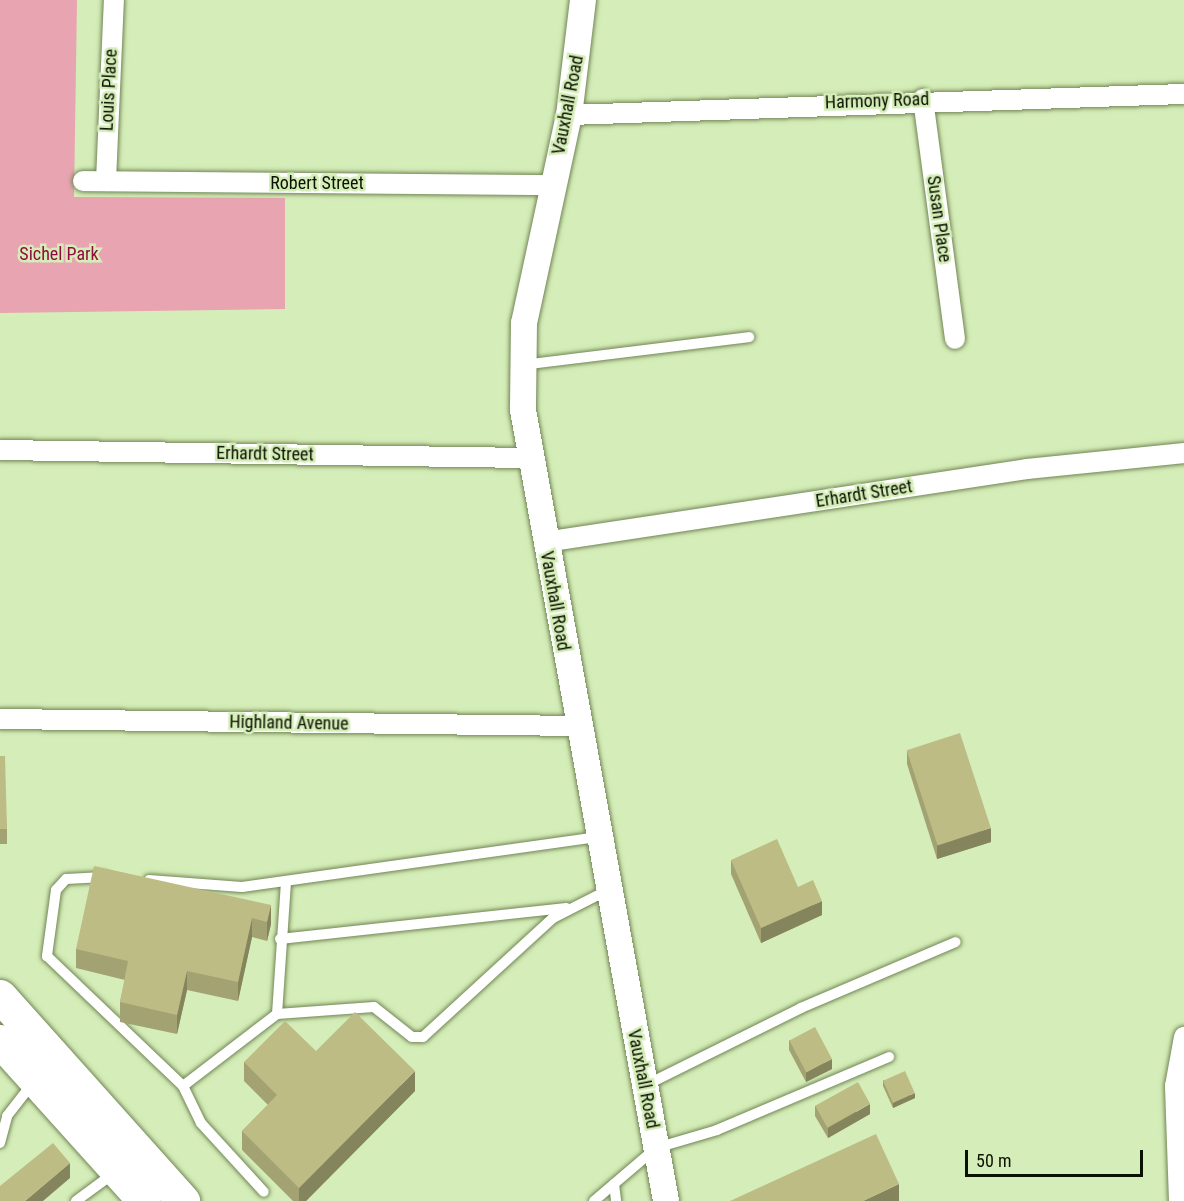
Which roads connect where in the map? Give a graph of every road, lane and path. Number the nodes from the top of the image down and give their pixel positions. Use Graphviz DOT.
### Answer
graph roads {
  1 [pos="114,0"];
  2 [pos="584,0"];
  3 [pos="1184,94"];
  4 [pos="923,99"];
  5 [pos="569,115"];
  6 [pos="83,181"];
  7 [pos="106,181"];
  8 [pos="551,184"];
  9 [pos="749,337"];
  10 [pos="955,339"];
  11 [pos="522,365"];
  12 [pos="0,450"];
  13 [pos="1184,453"];
  14 [pos="529,458"];
  15 [pos="545,542"];
  16 [pos="0,719"];
  17 [pos="578,726"];
  18 [pos="598,837"];
  19 [pos="115,878"];
  20 [pos="138,880"];
  21 [pos="286,881"];
  22 [pos="608,890"];
  23 [pos="566,908"];
  24 [pos="280,939"];
  25 [pos="956,942"];
  26 [pos="0,996"];
  27 [pos="277,1014"];
  28 [pos="1184,1037"];
  29 [pos="0,1041"];
  30 [pos="889,1057"];
  31 [pos="35,1080"];
  32 [pos="183,1086"];
  33 [pos="644,1086"];
  34 [pos="0,1143"];
  35 [pos="656,1148"];
  36 [pos="117,1171"];
  37 [pos="614,1184"];
  38 [pos="264,1192"];
  39 [pos="182,1198"];
  40 [pos="76,1201"];
  41 [pos="144,1201"];
  42 [pos="594,1201"];
  43 [pos="616,1201"];
  44 [pos="666,1201"];
  45 [pos="1179,1201"];
  1 -- 7 [label="street, Louis Place"];
  2 -- 5 [label="street, Vauxhall Road"];
  3 -- 4 [label="street, Harmony Road"];
  4 -- 5 [label="street, Harmony Road"];
  4 -- 10 [label="street, Susan Place"];
  5 -- 8 [label="street, Vauxhall Road"];
  6 -- 7 [label="street, Robert Street"];
  7 -- 8 [label="street, Robert Street"];
  8 -- 11 [label="street, Vauxhall Road"];
  9 -- 11 [label="lane"];
  11 -- 14 [label="street, Vauxhall Road"];
  12 -- 14 [label="street, Erhardt Street"];
  13 -- 15 [label="street, Erhardt Street"];
  14 -- 15 [label="street, Vauxhall Road"];
  15 -- 17 [label="street, Vauxhall Road"];
  16 -- 17 [label="street, Highland Avenue"];
  17 -- 18 [label="street, Vauxhall Road"];
  18 -- 21 [label="lane"];
  18 -- 22 [label="street, Vauxhall Road"];
  19 -- 32 [label="lane"];
  20 -- 21 [label="lane"];
  21 -- 24 [label="lane"];
  22 -- 23 [label="lane"];
  22 -- 33 [label="street, Vauxhall Road"];
  23 -- 24 [label="lane"];
  23 -- 27 [label="lane"];
  24 -- 27 [label="lane"];
  25 -- 33 [label="lane"];
  26 -- 39 [label="highway"];
  27 -- 32 [label="lane"];
  28 -- 45 [label="street"];
  29 -- 31 [label="highway"];
  30 -- 35 [label="lane"];
  31 -- 34 [label="lane"];
  31 -- 36 [label="highway"];
  32 -- 38 [label="lane"];
  33 -- 35 [label="street, Vauxhall Road"];
  35 -- 37 [label="lane"];
  35 -- 44 [label="street, Vauxhall Road"];
  36 -- 40 [label="lane"];
  36 -- 41 [label="highway"];
  37 -- 42 [label="lane"];
  37 -- 43 [label="lane"];
}
